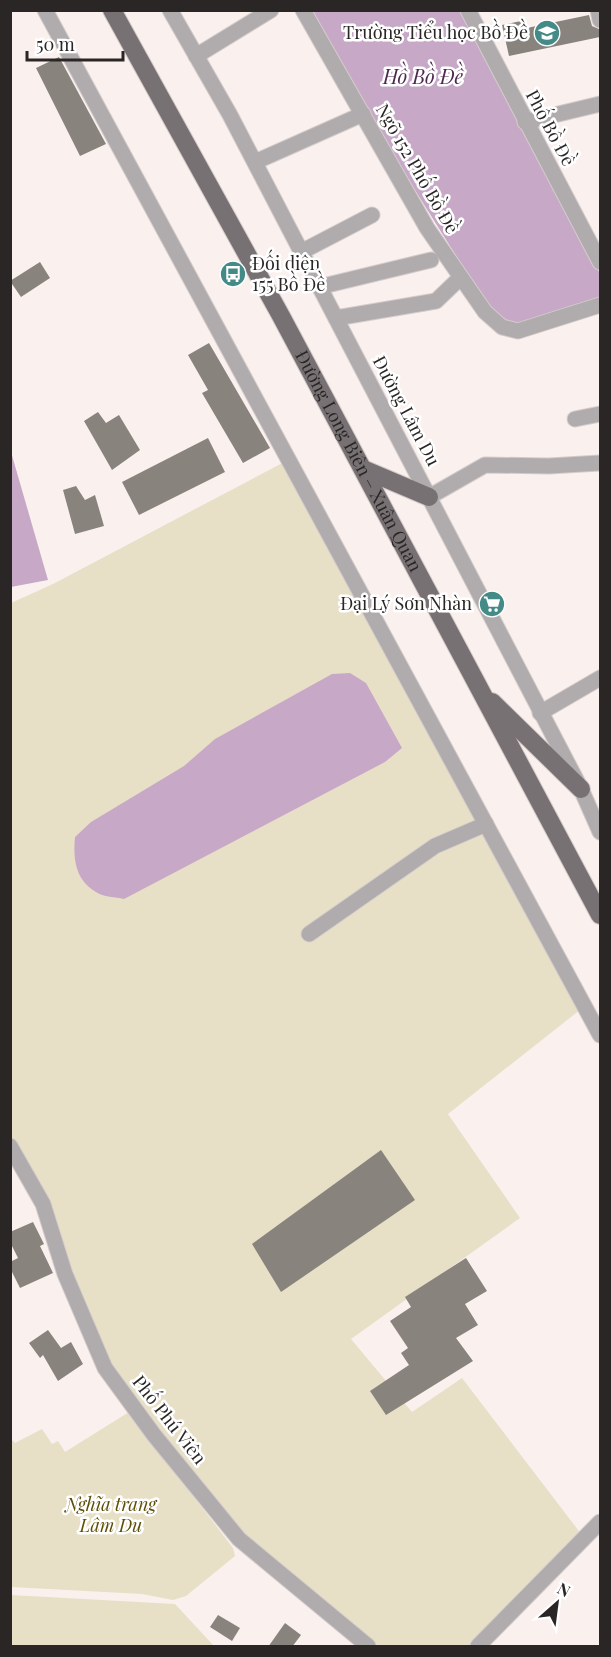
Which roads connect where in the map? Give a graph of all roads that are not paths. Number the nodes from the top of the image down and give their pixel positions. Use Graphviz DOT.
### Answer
graph roads {
  1 [pos="45,10"];
  2 [pos="112,10"];
  3 [pos="170,10"];
  4 [pos="303,10"];
  5 [pos="468,10"];
  6 [pos="598,10"];
  7 [pos="267,12"];
  8 [pos="600,20"];
  9 [pos="196,56"];
  10 [pos="600,104"];
  11 [pos="363,114"];
  12 [pos="525,122"];
  13 [pos="255,162"];
  14 [pos="372,215"];
  15 [pos="301,252"];
  16 [pos="431,260"];
  17 [pos="600,262"];
  18 [pos="460,278"];
  19 [pos="319,286"];
  20 [pos="600,305"];
  21 [pos="336,318"];
  22 [pos="600,414"];
  23 [pos="575,418"];
  24 [pos="599,463"];
  25 [pos="363,469"];
  26 [pos="429,497"];
  27 [pos="600,678"];
  28 [pos="479,688"];
  29 [pos="540,713"];
  30 [pos="581,789"];
  31 [pos="596,814"];
  32 [pos="486,824"];
  33 [pos="600,832"];
  34 [pos="600,915"];
  35 [pos="309,934"];
  36 [pos="600,1035"];
  37 [pos="10,1146"];
  38 [pos="14,1166"];
  39 [pos="600,1522"];
  40 [pos="368,1647"];
  41 [pos="478,1647"];
  1 -- 32 [label="street"];
  2 -- 25 [label="main road, Đường Long Biên – Xuân Quan"];
  3 -- 9 [label="street, Đường Lâm Du"];
  4 -- 11 [label="street, Ngõ 152 Phố Bồ Đề"];
  5 -- 12 [label="street, Phố Bồ Đề"];
  6 -- 8 [label="street"];
  7 -- 9 [label="street"];
  9 -- 13 [label="street, Đường Lâm Du"];
  10 -- 12 [label="street"];
  11 -- 13 [label="street"];
  11 -- 18 [label="street, Ngõ 152 Phố Bồ Đề"];
  12 -- 17 [label="street, Phố Bồ Đề"];
  13 -- 15 [label="street, Đường Lâm Du"];
  14 -- 15 [label="street"];
  15 -- 19 [label="street, Đường Lâm Du"];
  16 -- 19 [label="street"];
  18 -- 20 [label="street, Ngõ 152 Phố Bồ Đề"];
  18 -- 21 [label="street"];
  19 -- 21 [label="street, Đường Lâm Du"];
  21 -- 26 [label="street, Đường Lâm Du"];
  22 -- 23 [label="street"];
  24 -- 26 [label="street"];
  25 -- 26 [label="main road"];
  25 -- 28 [label="main road, Đường Long Biên – Xuân Quan"];
  26 -- 29 [label="street, Đường Lâm Du"];
  27 -- 29 [label="street"];
  28 -- 30 [label="main road"];
  28 -- 34 [label="main road, Đường Long Biên – Xuân Quan"];
  29 -- 30 [label="street, Đường Lâm Du"];
  30 -- 31 [label="street, Đường Lâm Du"];
  31 -- 33 [label="street, Đường Lâm Du"];
  32 -- 35 [label="street"];
  32 -- 36 [label="street"];
  37 -- 38 [label="street, Phố Phú Viên"];
  38 -- 40 [label="street, Phố Phú Viên"];
  39 -- 41 [label="street"];
}
